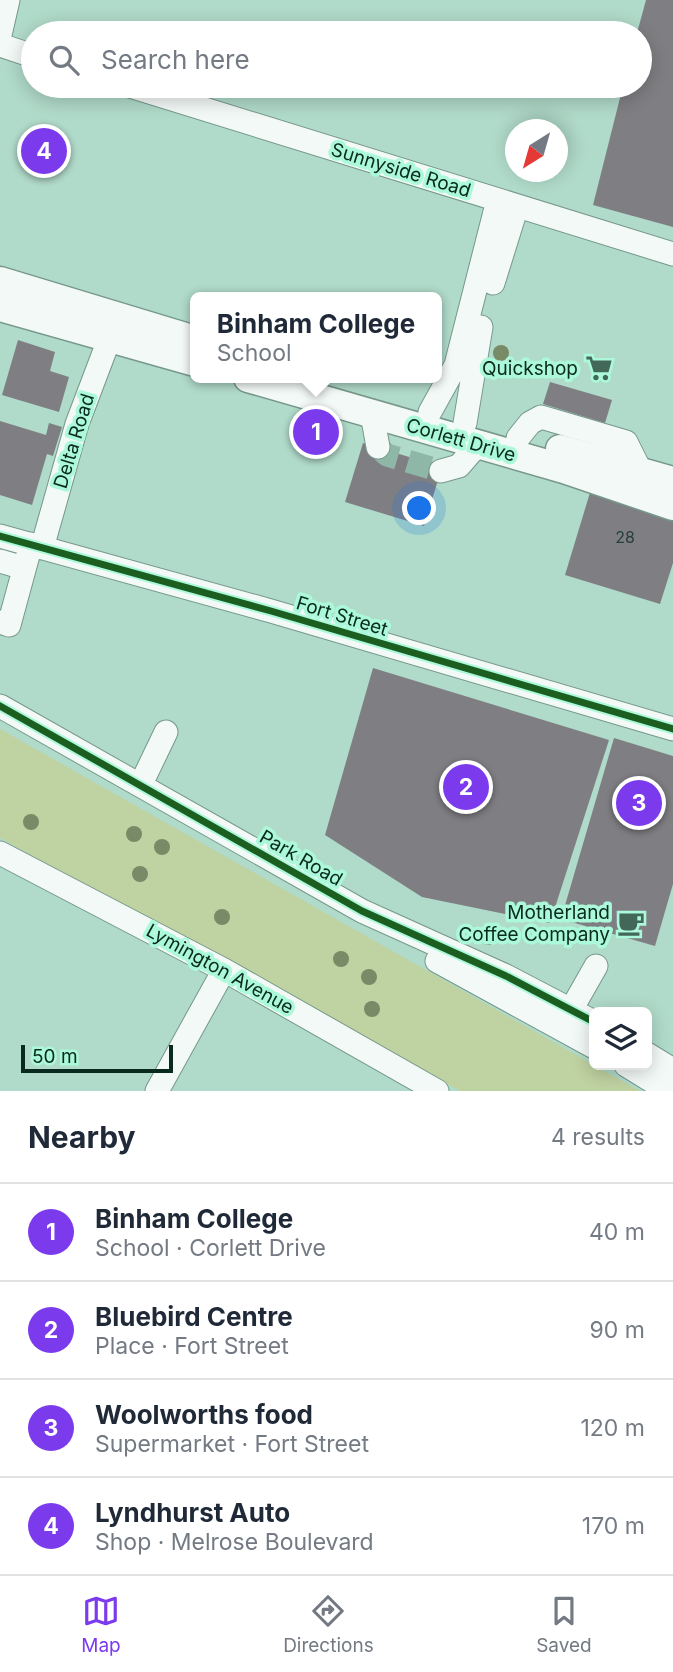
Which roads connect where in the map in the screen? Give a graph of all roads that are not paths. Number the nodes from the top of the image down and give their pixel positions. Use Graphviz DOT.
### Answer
graph roads {
  1 [pos="8,0"];
  2 [pos="0,35"];
  3 [pos="0,45"];
  4 [pos="21,52"];
  5 [pos="169,98"];
  6 [pos="507,203"];
  7 [pos="673,254"];
  8 [pos="0,281"];
  9 [pos="0,307"];
  10 [pos="110,337"];
  11 [pos="190,338"];
  12 [pos="190,361"];
  13 [pos="265,383"];
  14 [pos="329,383"];
  15 [pos="430,412"];
  16 [pos="372,414"];
  17 [pos="472,434"];
  18 [pos="378,447"];
  19 [pos="441,471"];
  20 [pos="673,481"];
  21 [pos="673,506"];
  22 [pos="0,536"];
  23 [pos="37,546"];
  24 [pos="0,561"];
  25 [pos="24,568"];
  26 [pos="0,622"];
  27 [pos="0,706"];
  28 [pos="673,729"];
  29 [pos="166,732"];
  30 [pos="141,785"];
  31 [pos="0,853"];
  32 [pos="412,940"];
  33 [pos="596,966"];
  34 [pos="224,970"];
  35 [pos="572,1010"];
  36 [pos="589,1036"];
  37 [pos="589,1036"];
  38 [pos="652,1057"];
  39 [pos="634,1070"];
  40 [pos="673,1070"];
  41 [pos="157,1091"];
  42 [pos="437,1091"];
  43 [pos="668,1091"];
  1 -- 2 [label="street"];
  3 -- 4 [label="street"];
  5 -- 6 [label="street, Sunnyside Road"];
  6 -- 7 [label="street, Sunnyside Road"];
  6 -- 15 [label="street"];
  6 -- 17 [label="street"];
  8 -- 11 [label="main road"];
  9 -- 10 [label="main road"];
  10 -- 12 [label="main road"];
  10 -- 23 [label="street, Delta Road"];
  13 -- 16 [label="main road, Corlett Drive"];
  14 -- 15 [label="main road, Corlett Drive"];
  15 -- 17 [label="main road, Corlett Drive"];
  16 -- 17 [label="main road, Corlett Drive"];
  16 -- 18 [label="street"];
  17 -- 19 [label="street"];
  17 -- 20 [label="main road, Corlett Drive"];
  17 -- 21 [label="main road, Corlett Drive"];
  22 -- 23 [label="street, Fort Street"];
  23 -- 25 [label="street, Delta Road"];
  23 -- 28 [label="street, Fort Street"];
  24 -- 25 [label="street"];
  25 -- 26 [label="street, Delta Road"];
  27 -- 30 [label="street, Park Road"];
  29 -- 30 [label="street"];
  30 -- 32 [label="street, Park Road"];
  31 -- 34 [label="street, Lymington Avenue"];
  32 -- 35 [label="street, Park Road"];
  32 -- 36 [label="street, Park Road"];
  33 -- 35 [label="street"];
  34 -- 41 [label="street"];
  34 -- 42 [label="street, Lymington Avenue"];
  35 -- 37 [label="street"];
  38 -- 40 [label="street"];
  39 -- 43 [label="street"];
}
